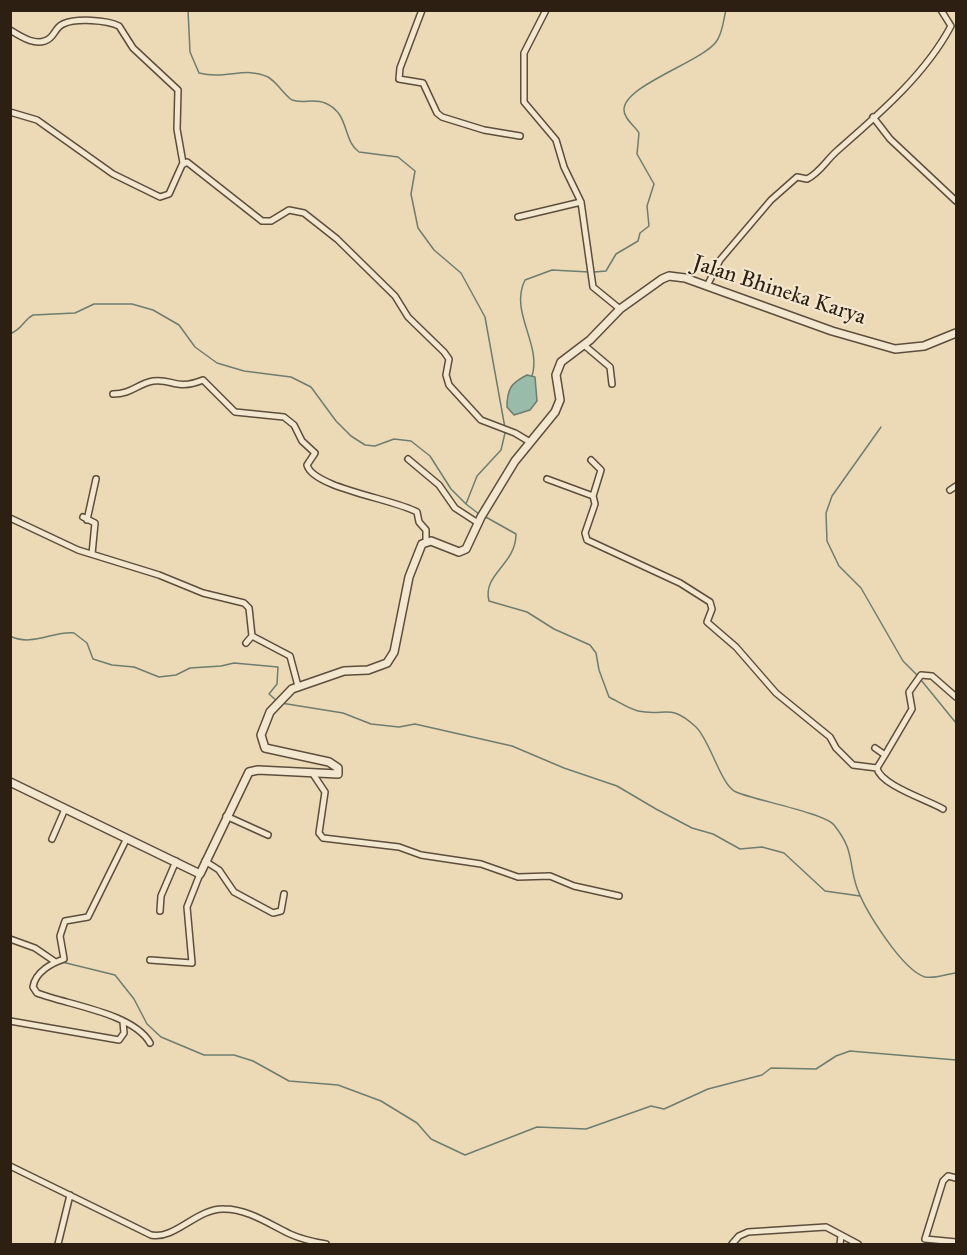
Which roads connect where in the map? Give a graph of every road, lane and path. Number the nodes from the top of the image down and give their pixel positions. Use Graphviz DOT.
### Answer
graph roads {
  1 [pos="422,10"];
  2 [pos="941,10"];
  3 [pos="547,11"];
  4 [pos="10,30"];
  5 [pos="10,112"];
  6 [pos="873,117"];
  7 [pos="520,136"];
  8 [pos="183,163"];
  9 [pos="957,201"];
  10 [pos="581,202"];
  11 [pos="518,217"];
  12 [pos="706,286"];
  13 [pos="620,309"];
  14 [pos="957,333"];
  15 [pos="584,345"];
  16 [pos="612,384"];
  17 [pos="113,393"];
  18 [pos="530,442"];
  19 [pos="408,459"];
  20 [pos="591,460"];
  21 [pos="96,479"];
  22 [pos="547,479"];
  23 [pos="957,486"];
  24 [pos="950,490"];
  25 [pos="593,496"];
  26 [pos="10,518"];
  27 [pos="478,523"];
  28 [pos="426,541"];
  29 [pos="92,554"];
  30 [pos="252,636"];
  31 [pos="246,642"];
  32 [pos="298,686"];
  33 [pos="957,697"];
  34 [pos="874,748"];
  35 [pos="885,755"];
  36 [pos="878,768"];
  37 [pos="313,774"];
  38 [pos="10,782"];
  39 [pos="65,809"];
  40 [pos="943,810"];
  41 [pos="226,816"];
  42 [pos="268,835"];
  43 [pos="127,838"];
  44 [pos="52,839"];
  45 [pos="176,861"];
  46 [pos="205,861"];
  47 [pos="200,874"];
  48 [pos="284,894"];
  49 [pos="620,896"];
  50 [pos="160,911"];
  51 [pos="10,939"];
  52 [pos="150,960"];
  53 [pos="54,961"];
  54 [pos="10,1021"];
  55 [pos="123,1022"];
  56 [pos="150,1043"];
  57 [pos="10,1166"];
  58 [pos="957,1178"];
  59 [pos="70,1195"];
  60 [pos="841,1236"];
  61 [pos="957,1242"];
  62 [pos="58,1245"];
  63 [pos="326,1245"];
  64 [pos="732,1245"];
  65 [pos="840,1245"];
  66 [pos="858,1245"];
  1 -- 7 [label="street"];
  2 -- 6 [label="street"];
  3 -- 10 [label="street"];
  4 -- 8 [label="street"];
  5 -- 8 [label="street"];
  6 -- 9 [label="street"];
  6 -- 12 [label="street"];
  8 -- 18 [label="street"];
  10 -- 11 [label="street"];
  10 -- 13 [label="street"];
  12 -- 13 [label="street, Jalan Bhineka Karya"];
  12 -- 14 [label="street, Jalan Bhineka Karya"];
  13 -- 15 [label="street, Jalan Bhineka Karya"];
  15 -- 16 [label="street"];
  15 -- 18 [label="street, Jalan Bhineka Karya"];
  17 -- 28 [label="street"];
  18 -- 27 [label="street, Jalan Bhineka Karya"];
  19 -- 27 [label="street"];
  20 -- 25 [label="street"];
  21 -- 29 [label="street"];
  22 -- 25 [label="street"];
  23 -- 24 [label="street"];
  25 -- 36 [label="street"];
  26 -- 29 [label="street"];
  27 -- 28 [label="street, Jalan Bhineka Karya"];
  28 -- 32 [label="street"];
  29 -- 30 [label="street"];
  30 -- 31 [label="street"];
  30 -- 32 [label="street"];
  32 -- 37 [label="street"];
  33 -- 35 [label="street"];
  34 -- 35 [label="street"];
  35 -- 36 [label="street"];
  36 -- 40 [label="street"];
  37 -- 41 [label="street"];
  37 -- 49 [label="street"];
  38 -- 39 [label="street"];
  39 -- 43 [label="street"];
  39 -- 44 [label="street"];
  41 -- 42 [label="street"];
  41 -- 46 [label="street"];
  43 -- 45 [label="street"];
  43 -- 53 [label="street"];
  45 -- 47 [label="street"];
  45 -- 50 [label="street"];
  46 -- 47 [label="street"];
  46 -- 48 [label="street"];
  47 -- 52 [label="street"];
  51 -- 53 [label="street"];
  53 -- 55 [label="street"];
  54 -- 55 [label="street"];
  55 -- 56 [label="street"];
  57 -- 59 [label="street"];
  58 -- 61 [label="street"];
  59 -- 62 [label="street"];
  59 -- 63 [label="street"];
  60 -- 64 [label="street"];
  60 -- 65 [label="street"];
  60 -- 66 [label="street"];
}
